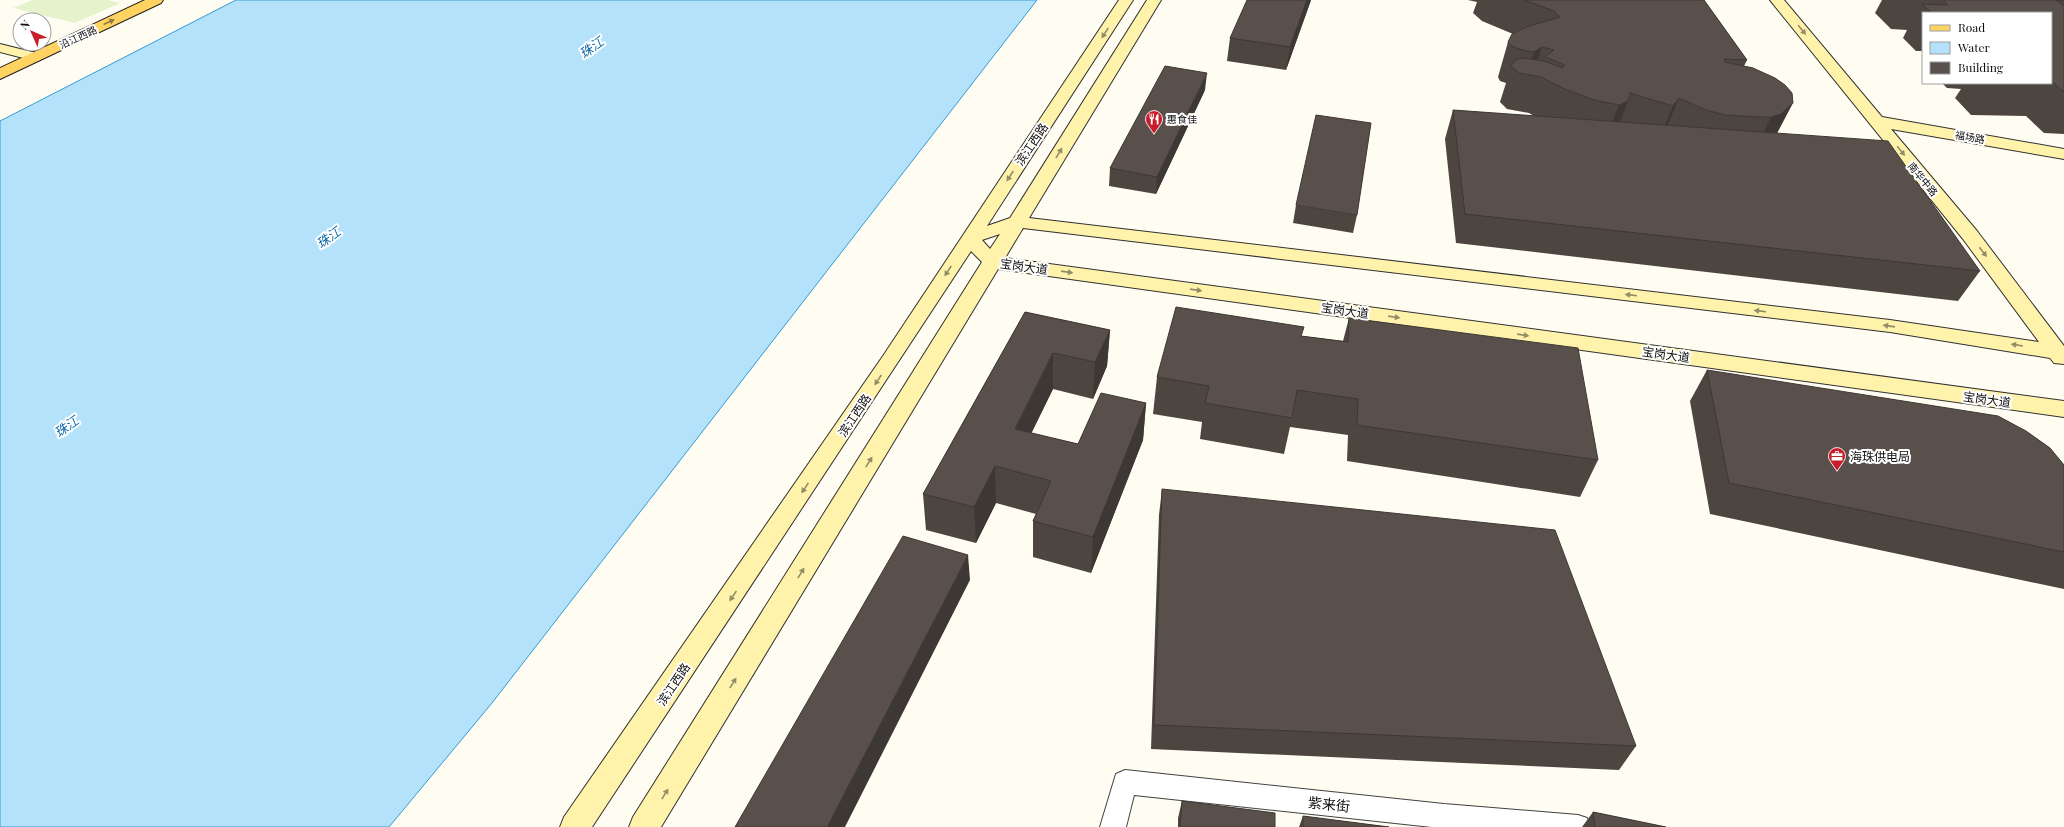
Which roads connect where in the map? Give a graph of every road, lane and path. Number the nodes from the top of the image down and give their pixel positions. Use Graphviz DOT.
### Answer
graph roads {
  1 [pos="156,0"];
  2 [pos="1126,0"];
  3 [pos="1154,0"];
  4 [pos="1777,0"];
  5 [pos="0,48"];
  6 [pos="35,57"];
  7 [pos="0,74"];
  8 [pos="1876,121"];
  9 [pos="2064,154"];
  10 [pos="1017,222"];
  11 [pos="970,238"];
  12 [pos="992,262"];
  13 [pos="2061,355"];
  14 [pos="2064,409"];
  15 [pos="575,827"];
  16 [pos="644,827"];
  17 [pos="1113,827"];
  18 [pos="1578,827"];
  6 -- 1 [label="main road, 沿江西路, one-way"];
  2 -- 11 [label="main road, 滨江西路, one-way"];
  10 -- 3 [label="main road, one-way"];
  4 -- 8 [label="main road, 南华中路, one-way"];
  5 -- 6 [label="main road"];
  6 -- 7 [label="main road, 沿江西路"];
  8 -- 9 [label="main road, 福场路"];
  8 -- 13 [label="main road, 南华中路, one-way"];
  10 -- 11 [label="main road"];
  10 -- 12 [label="main road"];
  13 -- 10 [label="main road, one-way"];
  11 -- 12 [label="main road, 宝岗大道"];
  11 -- 15 [label="main road, 滨江西路, one-way"];
  12 -- 14 [label="main road, 宝岗大道, one-way"];
  16 -- 12 [label="main road, one-way"];
  17 -- 18 [label="lane, 紫来街"];
}
